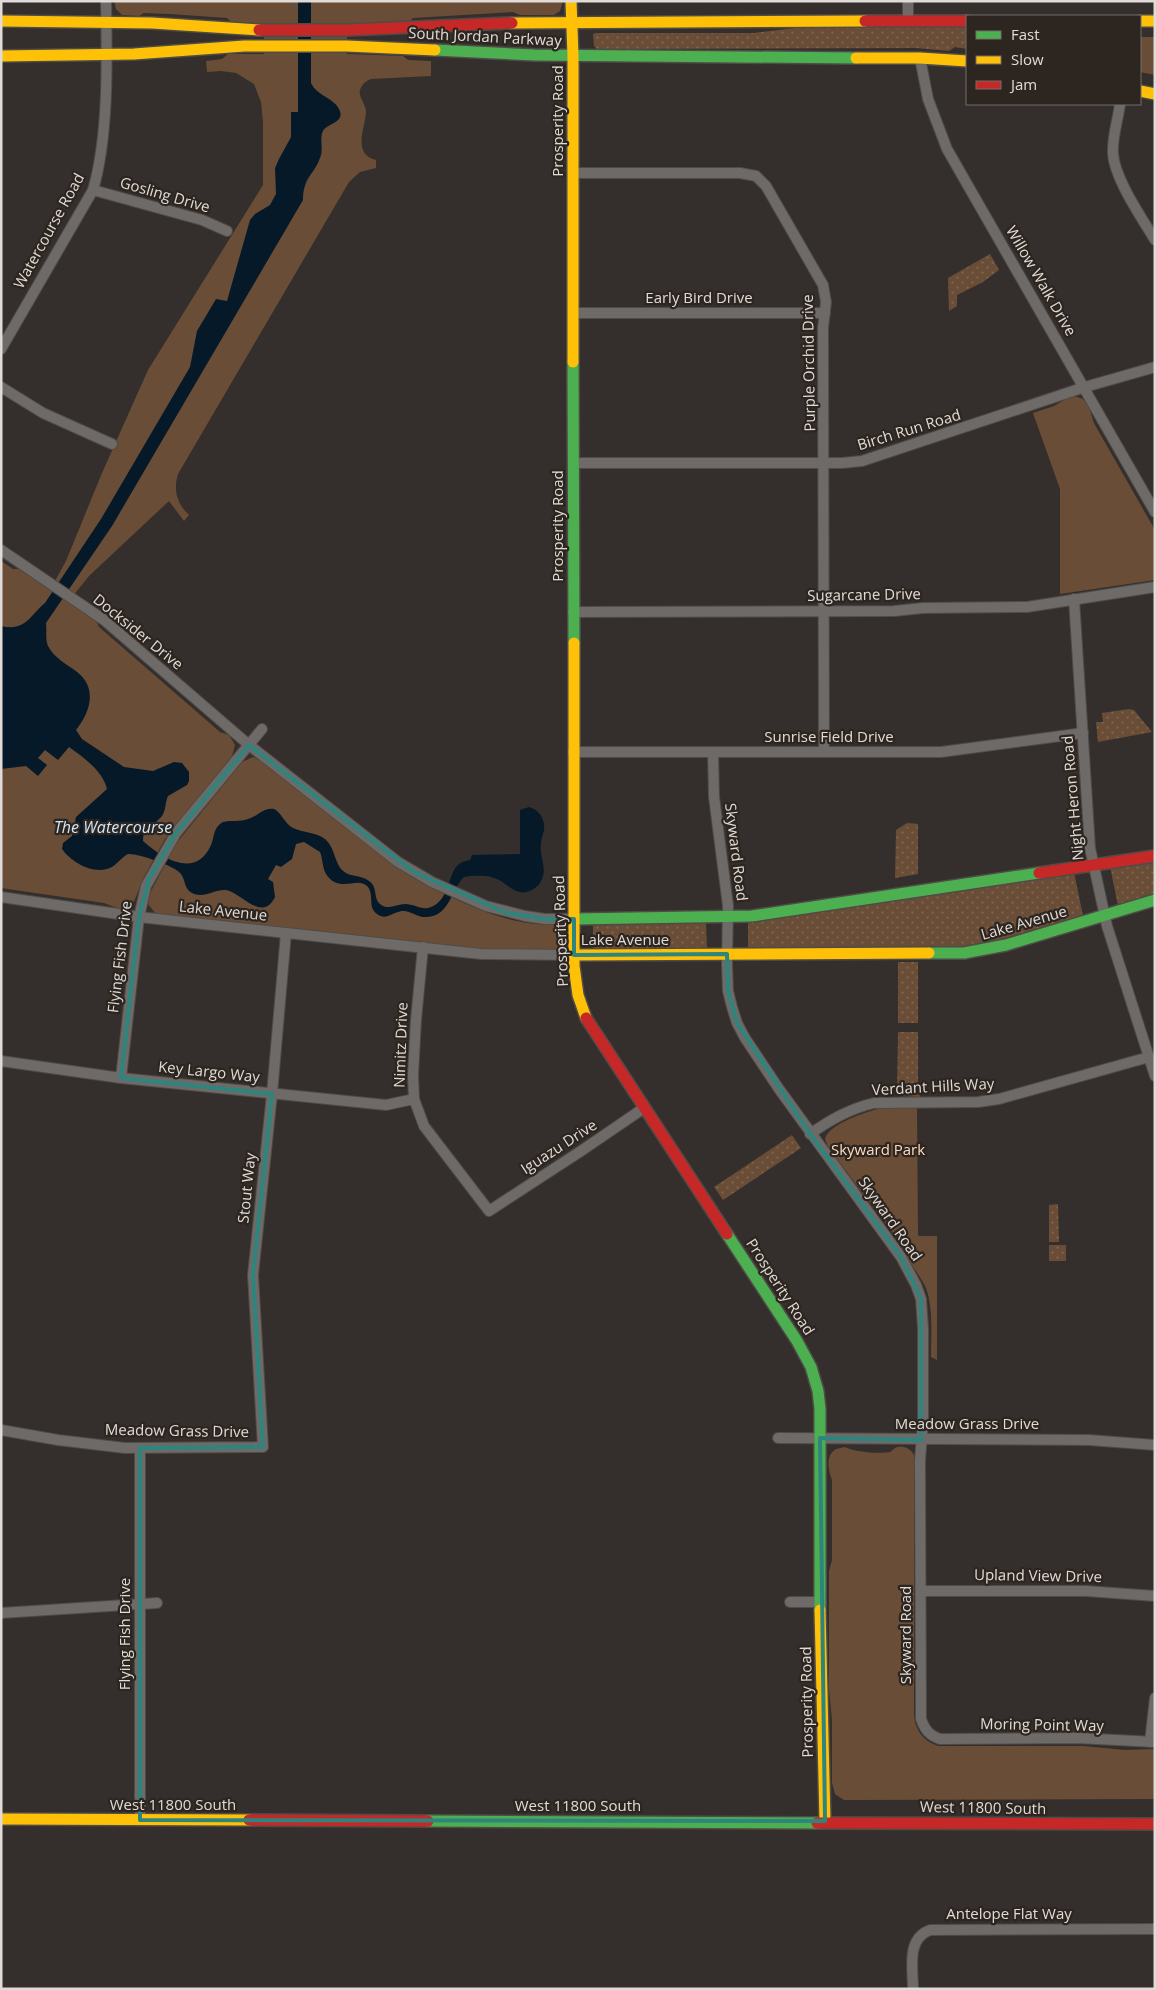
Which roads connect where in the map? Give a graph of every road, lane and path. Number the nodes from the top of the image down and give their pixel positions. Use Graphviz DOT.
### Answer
graph roads {
  1 [pos="106,1"];
  2 [pos="571,1"];
  3 [pos="908,1"];
  4 [pos="908,20"];
  5 [pos="966,20"];
  6 [pos="1,21"];
  7 [pos="1141,21"];
  8 [pos="1155,21"];
  9 [pos="106,22"];
  10 [pos="571,22"];
  11 [pos="107,55"];
  12 [pos="1,56"];
  13 [pos="573,56"];
  14 [pos="920,58"];
  15 [pos="966,61"];
  16 [pos="1141,91"];
  17 [pos="1155,94"];
  18 [pos="1120,105"];
  19 [pos="573,174"];
  20 [pos="93,190"];
  21 [pos="227,231"];
  22 [pos="1155,240"];
  23 [pos="573,313"];
  24 [pos="825,313"];
  25 [pos="1,349"];
  26 [pos="1155,367"];
  27 [pos="1,387"];
  28 [pos="1085,387"];
  29 [pos="112,444"];
  30 [pos="573,463"];
  31 [pos="825,463"];
  32 [pos="1155,512"];
  33 [pos="1,550"];
  34 [pos="1155,587"];
  35 [pos="1074,599"];
  36 [pos="825,611"];
  37 [pos="573,612"];
  38 [pos="262,729"];
  39 [pos="1083,733"];
  40 [pos="249,745"];
  41 [pos="573,752"];
  42 [pos="713,752"];
  43 [pos="824,752"];
  44 [pos="1155,856"];
  45 [pos="1094,865"];
  46 [pos="1,897"];
  47 [pos="1155,900"];
  48 [pos="1104,915"];
  49 [pos="139,917"];
  50 [pos="728,918"];
  51 [pos="574,919"];
  52 [pos="286,933"];
  53 [pos="423,947"];
  54 [pos="727,954"];
  55 [pos="574,955"];
  56 [pos="1149,1057"];
  57 [pos="1,1061"];
  58 [pos="1155,1076"];
  59 [pos="121,1078"];
  60 [pos="272,1094"];
  61 [pos="414,1099"];
  62 [pos="644,1108"];
  63 [pos="810,1134"];
  64 [pos="489,1211"];
  65 [pos="1,1430"];
  66 [pos="778,1438"];
  67 [pos="820,1438"];
  68 [pos="921,1440"];
  69 [pos="1155,1445"];
  70 [pos="263,1447"];
  71 [pos="140,1448"];
  72 [pos="921,1590"];
  73 [pos="1155,1596"];
  74 [pos="790,1602"];
  75 [pos="820,1602"];
  76 [pos="140,1603"];
  77 [pos="157,1603"];
  78 [pos="1,1613"];
  79 [pos="1155,1698"];
  80 [pos="929,1735"];
  81 [pos="1152,1742"];
  82 [pos="1,1819"];
  83 [pos="140,1820"];
  84 [pos="825,1821"];
  85 [pos="1155,1824"];
  86 [pos="1155,1929"];
  87 [pos="913,1989"];
  1 -- 9 [label="street, Watercourse Road"];
  2 -- 10 [label="street, Prosperity Road"];
  3 -- 4 [label="street"];
  4 -- 5 [label="street, South Jordan Parkway"];
  4 -- 10 [label="street, South Jordan Parkway"];
  6 -- 9 [label="street, South Jordan Parkway"];
  7 -- 8 [label="street"];
  9 -- 10 [label="street, South Jordan Parkway"];
  9 -- 11 [label="street, Watercourse Road"];
  10 -- 13 [label="street, Prosperity Road"];
  11 -- 12 [label="street, South Jordan Parkway"];
  11 -- 13 [label="street, South Jordan Parkway"];
  11 -- 20 [label="street, Watercourse Road"];
  13 -- 14 [label="street, South Jordan Parkway"];
  13 -- 19 [label="street, Prosperity Road"];
  14 -- 15 [label="street, South Jordan Parkway"];
  14 -- 28 [label="street, Willow Walk Drive"];
  16 -- 17 [label="street"];
  18 -- 22 [label="street"];
  19 -- 23 [label="street, Prosperity Road"];
  19 -- 24 [label="street, Purple Orchid Drive"];
  20 -- 21 [label="street, Gosling Drive"];
  20 -- 25 [label="street, Watercourse Road"];
  23 -- 24 [label="street, Early Bird Drive"];
  23 -- 30 [label="street, Prosperity Road"];
  24 -- 31 [label="street, Purple Orchid Drive"];
  26 -- 28 [label="street, Birch Run Road"];
  27 -- 29 [label="street"];
  28 -- 31 [label="street, Birch Run Road"];
  28 -- 32 [label="street, Willow Walk Drive"];
  30 -- 31 [label="street, Birch Run Road"];
  30 -- 37 [label="street, Prosperity Road"];
  31 -- 36 [label="street, Purple Orchid Drive"];
  33 -- 40 [label="street, Docksider Drive"];
  34 -- 35 [label="street, Sugarcane Drive"];
  35 -- 36 [label="street, Sugarcane Drive"];
  35 -- 39 [label="street, Night Heron Road"];
  36 -- 37 [label="street, Sugarcane Drive"];
  36 -- 43 [label="street, Purple Orchid Drive"];
  37 -- 41 [label="street, Prosperity Road"];
  38 -- 40 [label="street, Flying Fish Drive"];
  39 -- 43 [label="street, Sunrise Field Drive"];
  39 -- 45 [label="street, Night Heron Road"];
  40 -- 49 [label="street, Flying Fish Drive"];
  40 -- 51 [label="street, Lake Avenue"];
  41 -- 42 [label="street, Sunrise Field Drive"];
  41 -- 51 [label="street, Prosperity Road"];
  42 -- 43 [label="street, Sunrise Field Drive"];
  42 -- 50 [label="street, Skyward Road"];
  44 -- 45 [label="street, Lake Avenue"];
  45 -- 48 [label="street, Night Heron Road"];
  45 -- 50 [label="street, Lake Avenue"];
  46 -- 49 [label="street, Lake Avenue"];
  47 -- 48 [label="street, Lake Avenue"];
  48 -- 54 [label="street, Lake Avenue"];
  48 -- 56 [label="street, Night Heron Road"];
  49 -- 52 [label="street, Lake Avenue"];
  49 -- 59 [label="street, Flying Fish Drive"];
  50 -- 51 [label="street, Lake Avenue"];
  50 -- 54 [label="street, Skyward Road"];
  51 -- 55 [label="street, Prosperity Road"];
  52 -- 53 [label="street, Lake Avenue"];
  52 -- 60 [label="street, Stout Way"];
  53 -- 55 [label="street, Lake Avenue"];
  53 -- 61 [label="street, Nimitz Drive"];
  54 -- 55 [label="street, Lake Avenue"];
  54 -- 63 [label="street, Skyward Road"];
  55 -- 62 [label="street, Prosperity Road"];
  56 -- 58 [label="street, Night Heron Road"];
  56 -- 63 [label="street, Verdant Hills Way"];
  57 -- 59 [label="street, Key Largo Way"];
  59 -- 60 [label="street, Key Largo Way"];
  60 -- 61 [label="street, Key Largo Way"];
  60 -- 70 [label="street, Stout Way"];
  61 -- 64 [label="street, Nimitz Drive"];
  62 -- 64 [label="street, Iguazu Drive"];
  62 -- 67 [label="street, Prosperity Road"];
  63 -- 68 [label="street, Skyward Road"];
  65 -- 71 [label="street, Meadow Grass Drive"];
  66 -- 67 [label="street, Meadow Grass Drive"];
  67 -- 68 [label="street, Meadow Grass Drive"];
  67 -- 75 [label="street, Prosperity Road"];
  68 -- 69 [label="street, Meadow Grass Drive"];
  68 -- 72 [label="street, Skyward Road"];
  70 -- 71 [label="street, Meadow Grass Drive"];
  71 -- 76 [label="street, Flying Fish Drive"];
  72 -- 73 [label="street, Upland View Drive"];
  72 -- 80 [label="street, Skyward Road"];
  74 -- 75 [label="street"];
  75 -- 84 [label="street, Prosperity Road"];
  76 -- 77 [label="street"];
  76 -- 78 [label="street"];
  76 -- 83 [label="street, Flying Fish Drive"];
  79 -- 81 [label="street"];
  80 -- 81 [label="street, Moring Point Way"];
  82 -- 83 [label="street, West 11800 South"];
  83 -- 84 [label="street, West 11800 South"];
  84 -- 85 [label="street, West 11800 South"];
  86 -- 87 [label="street, Antelope Flat Way"];
}
